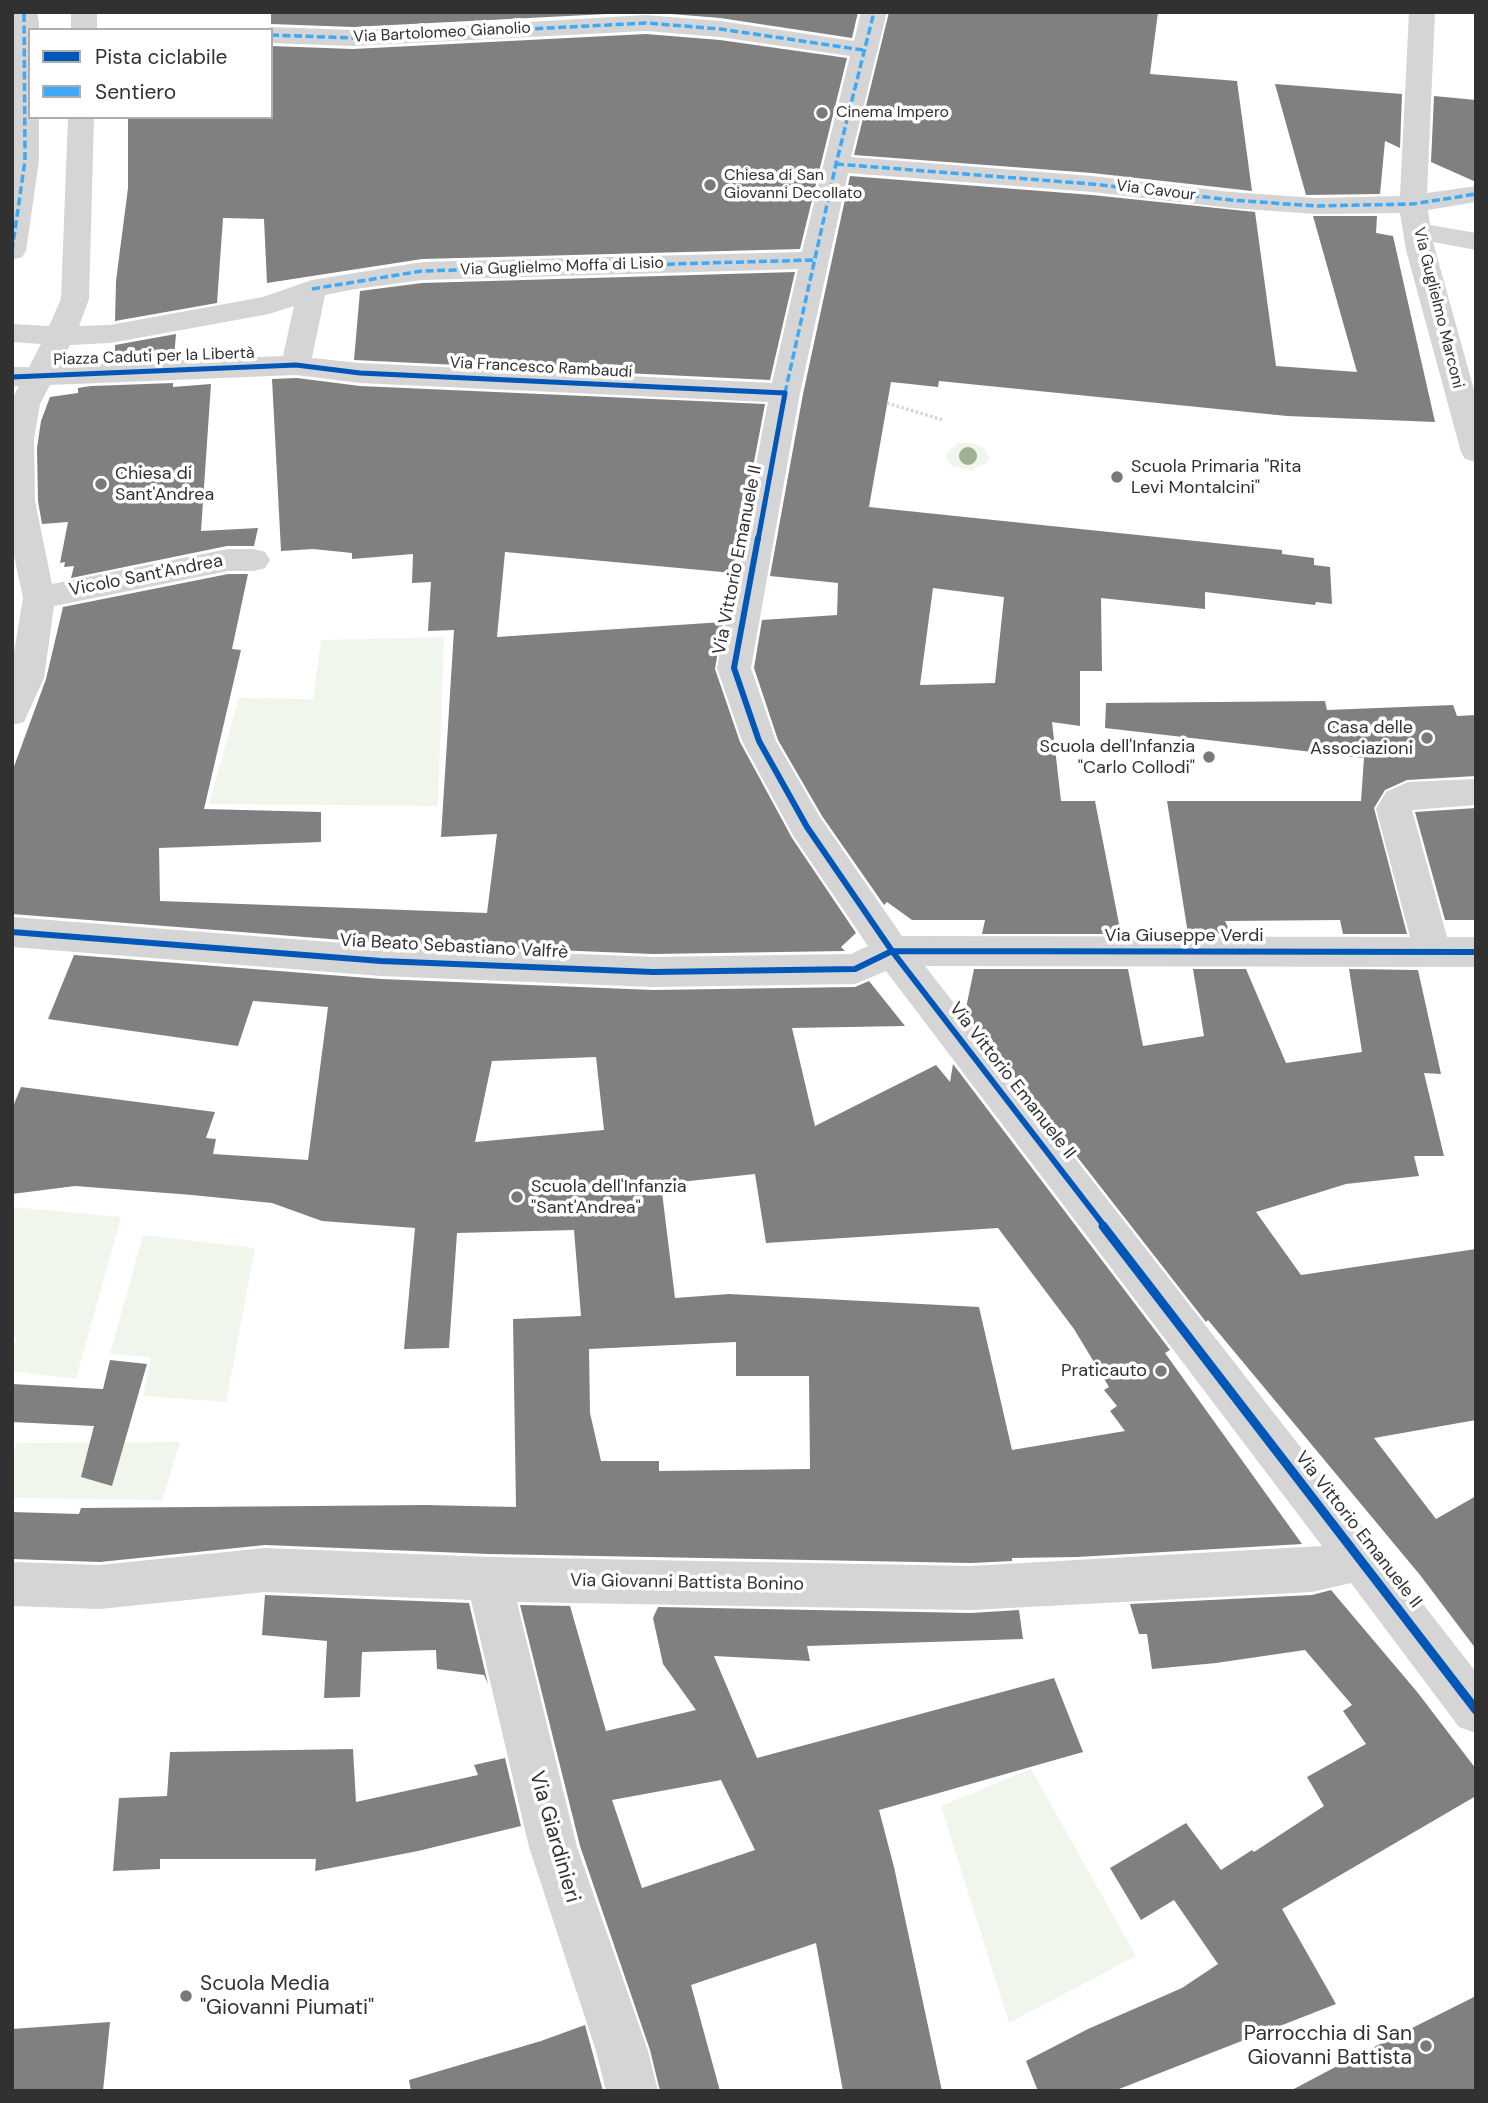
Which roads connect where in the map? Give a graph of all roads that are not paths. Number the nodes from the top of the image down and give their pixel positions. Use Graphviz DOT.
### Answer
graph roads {
  1 [pos="24,12"];
  2 [pos="874,12"];
  3 [pos="1422,12"];
  4 [pos="273,35"];
  5 [pos="863,50"];
  6 [pos="81,119"];
  7 [pos="836,164"];
  8 [pos="1476,194"];
  9 [pos="1415,218"];
  10 [pos="1476,242"];
  11 [pos="12,251"];
  12 [pos="814,260"];
  13 [pos="313,289"];
  14 [pos="12,333"];
  15 [pos="60,336"];
  16 [pos="296,365"];
  17 [pos="25,377"];
  18 [pos="785,393"];
  19 [pos="1476,452"];
  20 [pos="254,560"];
  21 [pos="39,598"];
  22 [pos="12,713"];
  23 [pos="1476,792"];
  24 [pos="12,932"];
  25 [pos="892,951"];
  26 [pos="1433,952"];
  27 [pos="1476,952"];
  28 [pos="1361,1559"];
  29 [pos="489,1579"];
  30 [pos="12,1584"];
  31 [pos="1476,1710"];
  32 [pos="632,2091"];
  1 -- 11 [label="street"];
  2 -- 5 [label="street, Via Vittorio Emanuele II"];
  3 -- 9 [label="street, Via Guglielmo Marconi"];
  4 -- 5 [label="street, Via Bartolomeo Gianolio"];
  5 -- 7 [label="street, Via Vittorio Emanuele II"];
  6 -- 15 [label="street"];
  7 -- 9 [label="street, Via Cavour"];
  7 -- 12 [label="street, Via Vittorio Emanuele II"];
  8 -- 9 [label="street, Via Cavour"];
  9 -- 10 [label="street"];
  9 -- 19 [label="street, Via Guglielmo Marconi"];
  12 -- 13 [label="street, Via Guglielmo Moffa di Lisio"];
  12 -- 18 [label="street, Via Vittorio Emanuele II"];
  13 -- 15 [label="street, Piazza Caduti per la Libertà"];
  13 -- 16 [label="street"];
  14 -- 15 [label="street, Piazza Caduti per la Libertà"];
  15 -- 17 [label="street, Piazza Caduti per la Libertà"];
  16 -- 17 [label="street, Piazza Caduti per la Libertà"];
  16 -- 18 [label="street, Via Francesco Rambaudi"];
  17 -- 21 [label="street"];
  18 -- 25 [label="street, Via Vittorio Emanuele II"];
  20 -- 21 [label="street, Vicolo Sant'Andrea"];
  21 -- 22 [label="street"];
  23 -- 26 [label="street"];
  24 -- 25 [label="street, Via Beato Sebastiano Valfrè"];
  25 -- 26 [label="street, Via Giuseppe Verdi"];
  25 -- 28 [label="street, Via Vittorio Emanuele II"];
  26 -- 27 [label="street, Via Giuseppe Verdi"];
  28 -- 29 [label="street, Via Giovanni Battista Bonino"];
  28 -- 31 [label="street, Via Vittorio Emanuele II"];
  29 -- 30 [label="street, Via Giovanni Battista Bonino"];
  29 -- 32 [label="street, Via Giardinieri"];
}
